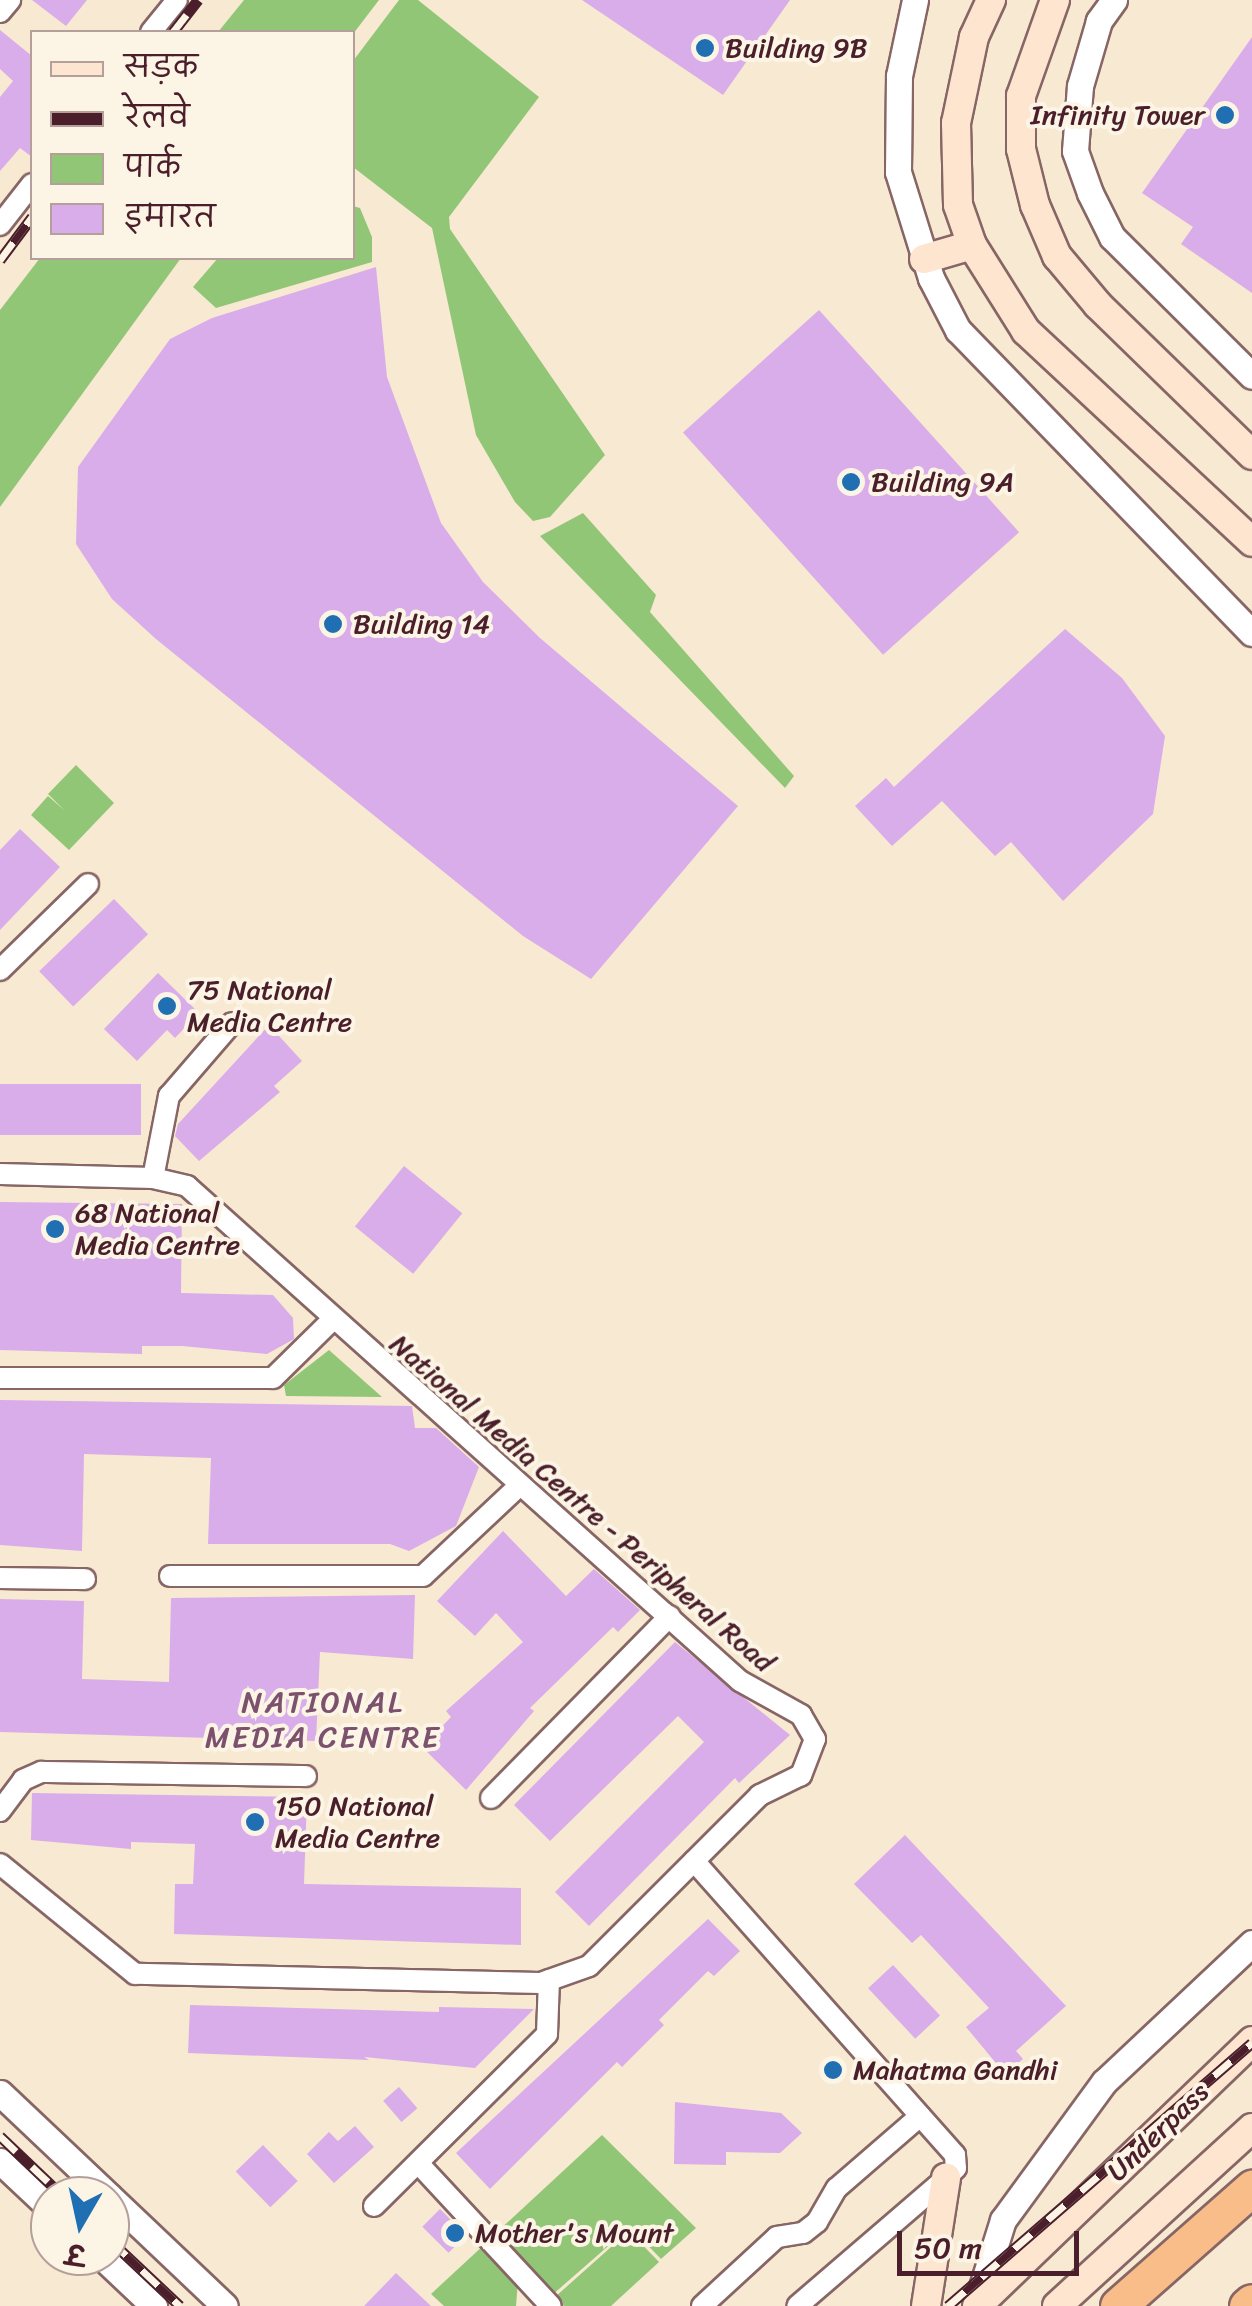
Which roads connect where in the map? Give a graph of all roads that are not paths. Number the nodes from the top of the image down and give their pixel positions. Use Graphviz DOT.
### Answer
graph roads {
  1 [pos="10,0"];
  2 [pos="177,0"];
  3 [pos="915,0"];
  4 [pos="990,0"];
  5 [pos="1055,0"];
  6 [pos="1114,0"];
  7 [pos="0,12"];
  8 [pos="154,30"];
  9 [pos="30,187"];
  10 [pos="0,226"];
  11 [pos="972,246"];
  12 [pos="924,259"];
  13 [pos="1252,376"];
  14 [pos="1252,454"];
  15 [pos="1252,542"];
  16 [pos="1252,632"];
  17 [pos="88,884"];
  18 [pos="0,970"];
  19 [pos="232,1023"];
  20 [pos="0,1174"];
  21 [pos="153,1178"];
  22 [pos="332,1320"];
  23 [pos="0,1378"];
  24 [pos="520,1485"];
  25 [pos="170,1576"];
  26 [pos="0,1578"];
  27 [pos="84,1579"];
  28 [pos="670,1616"];
  29 [pos="306,1776"];
  30 [pos="491,1798"];
  31 [pos="0,1811"];
  32 [pos="694,1861"];
  33 [pos="0,1864"];
  34 [pos="1252,1943"];
  35 [pos="549,1980"];
  36 [pos="1252,2042"];
  37 [pos="0,2092"];
  38 [pos="920,2116"];
  39 [pos="1252,2128"];
  40 [pos="0,2161"];
  41 [pos="418,2163"];
  42 [pos="89,2176"];
  43 [pos="946,2178"];
  44 [pos="1252,2188"];
  45 [pos="30,2189"];
  46 [pos="374,2206"];
  47 [pos="130,2215"];
  48 [pos="122,2276"];
  49 [pos="154,2306"];
  50 [pos="225,2306"];
  51 [pos="551,2306"];
  52 [pos="702,2306"];
  53 [pos="797,2306"];
  54 [pos="926,2306"];
  55 [pos="976,2306"];
  56 [pos="1057,2306"];
  57 [pos="1118,2306"];
  1 -- 7 [label="street"];
  2 -- 8 [label="street"];
  3 -- 12 [label="street"];
  4 -- 11 [label="main road"];
  5 -- 14 [label="main road"];
  6 -- 13 [label="street"];
  9 -- 10 [label="street"];
  11 -- 12 [label="main road"];
  11 -- 15 [label="main road"];
  12 -- 16 [label="street"];
  17 -- 18 [label="street"];
  19 -- 21 [label="street"];
  20 -- 21 [label="street, National Media Centre - Peripheral Road"];
  21 -- 22 [label="street, National Media Centre - Peripheral Road"];
  22 -- 23 [label="street"];
  22 -- 24 [label="street, National Media Centre - Peripheral Road"];
  24 -- 25 [label="street"];
  24 -- 28 [label="street, National Media Centre - Peripheral Road"];
  26 -- 27 [label="street"];
  28 -- 30 [label="street"];
  28 -- 32 [label="street, National Media Centre - Peripheral Road"];
  29 -- 31 [label="street"];
  32 -- 35 [label="street, National Media Centre - Peripheral Road"];
  32 -- 38 [label="street"];
  33 -- 35 [label="street, National Media Centre - Peripheral Road"];
  34 -- 55 [label="street"];
  35 -- 41 [label="street"];
  36 -- 55 [label="main road, Underpass"];
  37 -- 42 [label="street"];
  38 -- 43 [label="street"];
  38 -- 52 [label="street"];
  39 -- 56 [label="main road"];
  40 -- 45 [label="street"];
  41 -- 46 [label="street"];
  41 -- 51 [label="street"];
  43 -- 53 [label="street"];
  43 -- 54 [label="main road"];
  44 -- 57 [label="highway"];
  47 -- 50 [label="street"];
  48 -- 49 [label="street"];
}
